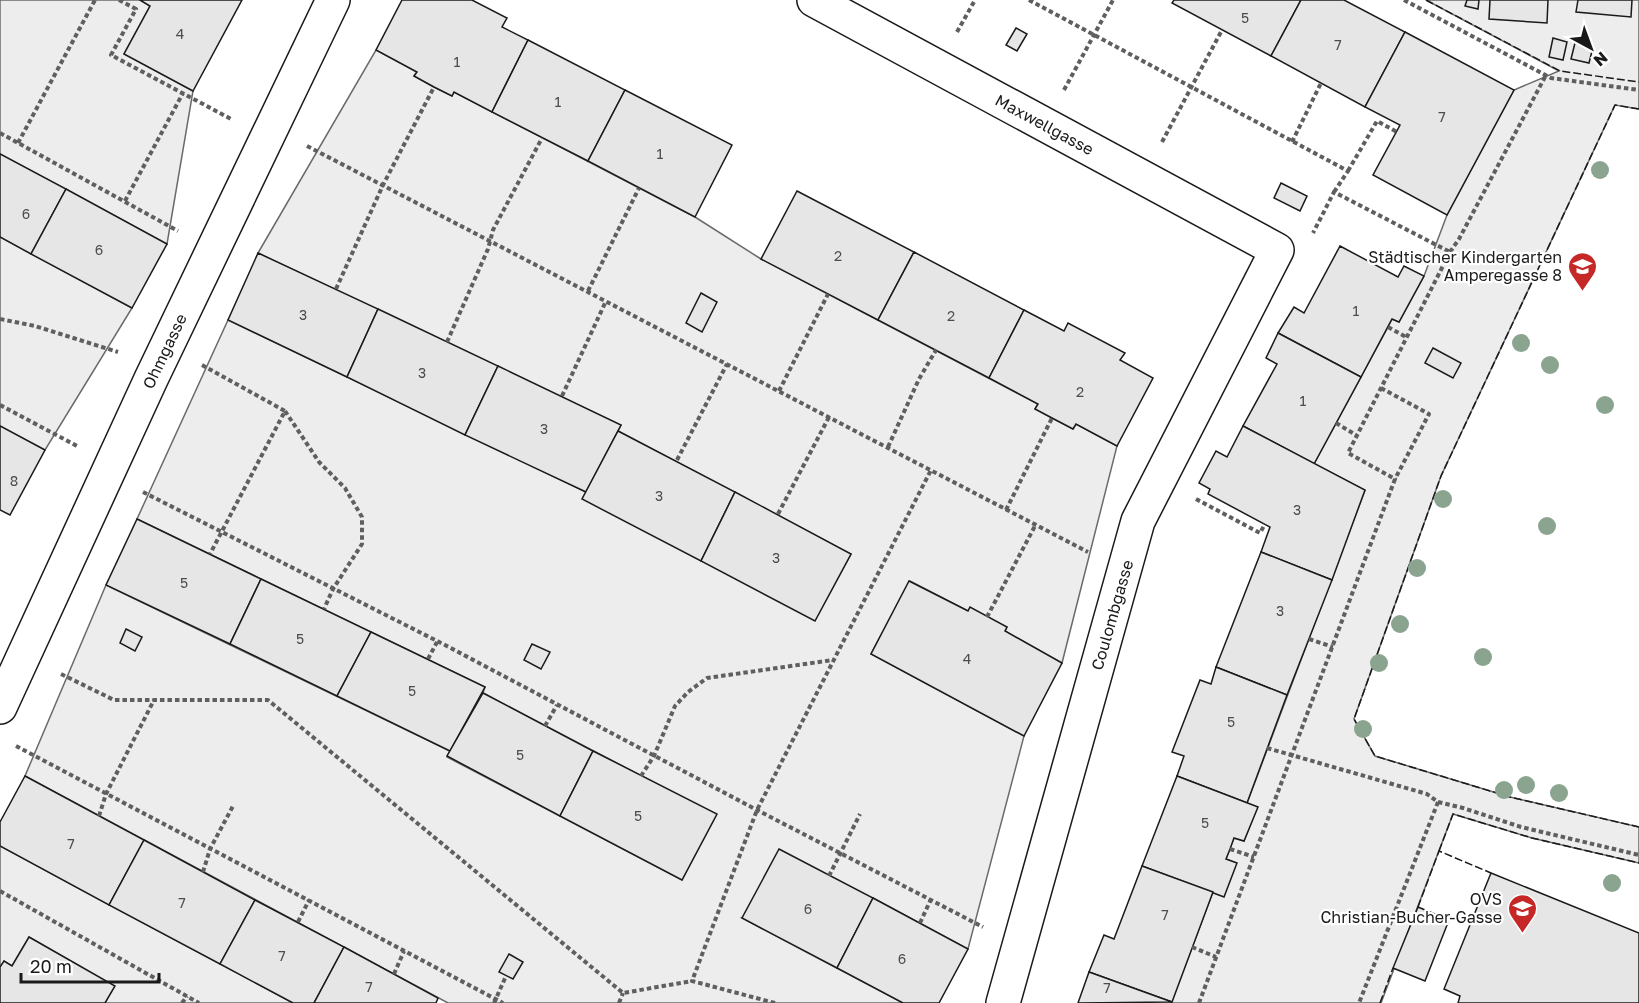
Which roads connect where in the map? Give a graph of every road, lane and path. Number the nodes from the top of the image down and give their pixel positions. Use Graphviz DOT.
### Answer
graph roads {
  1 [pos="95,0"];
  2 [pos="119,0"];
  3 [pos="333,0"];
  4 [pos="814,0"];
  5 [pos="1029,0"];
  6 [pos="1113,0"];
  7 [pos="1404,0"];
  8 [pos="1222,30"];
  9 [pos="1094,35"];
  10 [pos="1546,75"];
  11 [pos="1321,83"];
  12 [pos="434,87"];
  13 [pos="1192,87"];
  14 [pos="1639,90"];
  15 [pos="183,93"];
  16 [pos="1045,124"];
  17 [pos="1397,132"];
  18 [pos="0,133"];
  19 [pos="269,133"];
  20 [pos="542,138"];
  21 [pos="1292,142"];
  22 [pos="18,143"];
  23 [pos="1348,171"];
  24 [pos="1143,177"];
  25 [pos="383,185"];
  26 [pos="639,188"];
  27 [pos="1334,192"];
  28 [pos="125,201"];
  29 [pos="490,241"];
  30 [pos="213,250"];
  31 [pos="1277,250"];
  32 [pos="1450,252"];
  33 [pos="336,289"];
  34 [pos="588,291"];
  35 [pos="828,294"];
  36 [pos="606,301"];
  37 [pos="0,319"];
  38 [pos="1388,327"];
  39 [pos="1406,337"];
  40 [pos="447,342"];
  41 [pos="936,350"];
  42 [pos="162,357"];
  43 [pos="727,364"];
  44 [pos="1381,388"];
  45 [pos="779,391"];
  46 [pos="562,396"];
  47 [pos="0,405"];
  48 [pos="285,411"];
  49 [pos="829,417"];
  50 [pos="1052,418"];
  51 [pos="1336,423"];
  52 [pos="1356,435"];
  53 [pos="888,447"];
  54 [pos="677,460"];
  55 [pos="109,470"];
  56 [pos="931,470"];
  57 [pos="1395,479"];
  58 [pos="1159,480"];
  59 [pos="1006,510"];
  60 [pos="778,514"];
  61 [pos="1036,524"];
  62 [pos="1265,524"];
  63 [pos="221,532"];
  64 [pos="210,554"];
  65 [pos="1124,570"];
  66 [pos="333,589"];
  67 [pos="324,609"];
  68 [pos="987,617"];
  69 [pos="1309,639"];
  70 [pos="437,642"];
  71 [pos="1333,647"];
  72 [pos="24,656"];
  73 [pos="428,659"];
  74 [pos="833,660"];
  75 [pos="154,700"];
  76 [pos="557,705"];
  77 [pos="0,707"];
  78 [pos="545,726"];
  79 [pos="11,743"];
  80 [pos="1267,748"];
  81 [pos="1292,755"];
  82 [pos="654,756"];
  83 [pos="641,776"];
  84 [pos="106,794"];
  85 [pos="1438,802"];
  86 [pos="233,806"];
  87 [pos="756,810"];
  88 [pos="860,814"];
  89 [pos="99,816"];
  90 [pos="210,849"];
  91 [pos="1230,849"];
  92 [pos="840,853"];
  93 [pos="1639,855"];
  94 [pos="1254,857"];
  95 [pos="203,872"];
  96 [pos="829,876"];
  97 [pos="0,891"];
  98 [pos="309,900"];
  99 [pos="931,900"];
  100 [pos="298,922"];
  101 [pos="920,923"];
  102 [pos="1020,945"];
  103 [pos="1192,947"];
  104 [pos="404,951"];
  105 [pos="1216,957"];
  106 [pos="394,974"];
  107 [pos="506,976"];
  108 [pos="692,981"];
  109 [pos="623,993"];
  110 [pos="187,996"];
  111 [pos="495,1001"];
  112 [pos="759,1001"];
  113 [pos="182,1003"];
  114 [pos="200,1003"];
  115 [pos="503,1003"];
  116 [pos="619,1003"];
  117 [pos="775,1003"];
  118 [pos="1003,1003"];
  119 [pos="1199,1003"];
  120 [pos="1359,1003"];
  1 -- 22 [label="path"];
  2 -- 15 [label="path"];
  3 -- 19 [label="street, Ohmgasse"];
  4 -- 16 [label="street, Maxwellgasse"];
  5 -- 9 [label="path"];
  6 -- 9 [label="path"];
  7 -- 10 [label="path"];
  8 -- 13 [label="path"];
  9 -- 13 [label="path"];
  9 -- 16 [label="path"];
  10 -- 14 [label="path"];
  10 -- 32 [label="path"];
  11 -- 21 [label="path"];
  12 -- 25 [label="path"];
  13 -- 21 [label="path"];
  13 -- 24 [label="path"];
  15 -- 19 [label="path"];
  15 -- 28 [label="path"];
  16 -- 24 [label="street, Maxwellgasse"];
  17 -- 23 [label="path"];
  18 -- 22 [label="path"];
  19 -- 25 [label="path"];
  19 -- 30 [label="street, Ohmgasse"];
  20 -- 29 [label="path"];
  21 -- 23 [label="path"];
  22 -- 28 [label="path"];
  23 -- 27 [label="path"];
  24 -- 31 [label="street, Maxwellgasse"];
  25 -- 29 [label="path"];
  25 -- 33 [label="path"];
  26 -- 34 [label="path"];
  27 -- 31 [label="path"];
  27 -- 32 [label="path"];
  28 -- 30 [label="path"];
  29 -- 34 [label="path"];
  29 -- 40 [label="path"];
  30 -- 42 [label="street, Ohmgasse"];
  31 -- 58 [label="street, Coulombgasse"];
  32 -- 39 [label="path"];
  34 -- 36 [label="path"];
  35 -- 45 [label="path"];
  36 -- 43 [label="path"];
  36 -- 46 [label="path"];
  37 -- 42 [label="path"];
  38 -- 39 [label="path"];
  39 -- 44 [label="path"];
  41 -- 53 [label="path"];
  42 -- 48 [label="path"];
  42 -- 55 [label="street, Ohmgasse"];
  43 -- 45 [label="path"];
  43 -- 54 [label="path"];
  44 -- 52 [label="path"];
  44 -- 57 [label="path"];
  45 -- 49 [label="path"];
  47 -- 55 [label="path"];
  48 -- 63 [label="path"];
  48 -- 66 [label="path"];
  49 -- 53 [label="path"];
  49 -- 60 [label="path"];
  50 -- 59 [label="path"];
  51 -- 52 [label="path"];
  52 -- 57 [label="path"];
  53 -- 56 [label="path"];
  55 -- 63 [label="path"];
  55 -- 72 [label="street, Ohmgasse"];
  56 -- 59 [label="path"];
  56 -- 74 [label="path"];
  57 -- 71 [label="path"];
  58 -- 62 [label="path"];
  58 -- 65 [label="street, Coulombgasse"];
  59 -- 61 [label="path"];
  61 -- 65 [label="path"];
  61 -- 68 [label="path"];
  63 -- 64 [label="path"];
  63 -- 66 [label="path"];
  65 -- 102 [label="street, Coulombgasse"];
  66 -- 67 [label="path"];
  66 -- 70 [label="path"];
  69 -- 71 [label="path"];
  70 -- 73 [label="path"];
  70 -- 76 [label="path"];
  71 -- 81 [label="path"];
  72 -- 75 [label="path"];
  72 -- 77 [label="street, Ohmgasse"];
  74 -- 82 [label="path"];
  74 -- 87 [label="path"];
  75 -- 84 [label="path"];
  75 -- 109 [label="path"];
  76 -- 78 [label="path"];
  76 -- 82 [label="path"];
  79 -- 84 [label="path"];
  80 -- 81 [label="path"];
  81 -- 85 [label="path"];
  81 -- 94 [label="path"];
  82 -- 83 [label="path"];
  82 -- 87 [label="path"];
  84 -- 89 [label="path"];
  84 -- 90 [label="path"];
  85 -- 93 [label="path"];
  85 -- 120 [label="path"];
  86 -- 90 [label="path"];
  87 -- 92 [label="path"];
  87 -- 108 [label="path"];
  88 -- 92 [label="path"];
  90 -- 95 [label="path"];
  90 -- 98 [label="path"];
  91 -- 94 [label="path"];
  92 -- 96 [label="path"];
  92 -- 99 [label="path"];
  94 -- 105 [label="path"];
  97 -- 110 [label="path"];
  98 -- 100 [label="path"];
  98 -- 104 [label="path"];
  99 -- 101 [label="path"];
  99 -- 102 [label="path"];
  102 -- 118 [label="street, Coulombgasse"];
  103 -- 105 [label="path"];
  104 -- 106 [label="path"];
  104 -- 111 [label="path"];
  105 -- 119 [label="path"];
  107 -- 111 [label="path"];
  108 -- 109 [label="path"];
  108 -- 112 [label="path"];
  109 -- 116 [label="path"];
  110 -- 113 [label="path"];
  110 -- 114 [label="path"];
  111 -- 115 [label="path"];
  112 -- 117 [label="path"];
}
